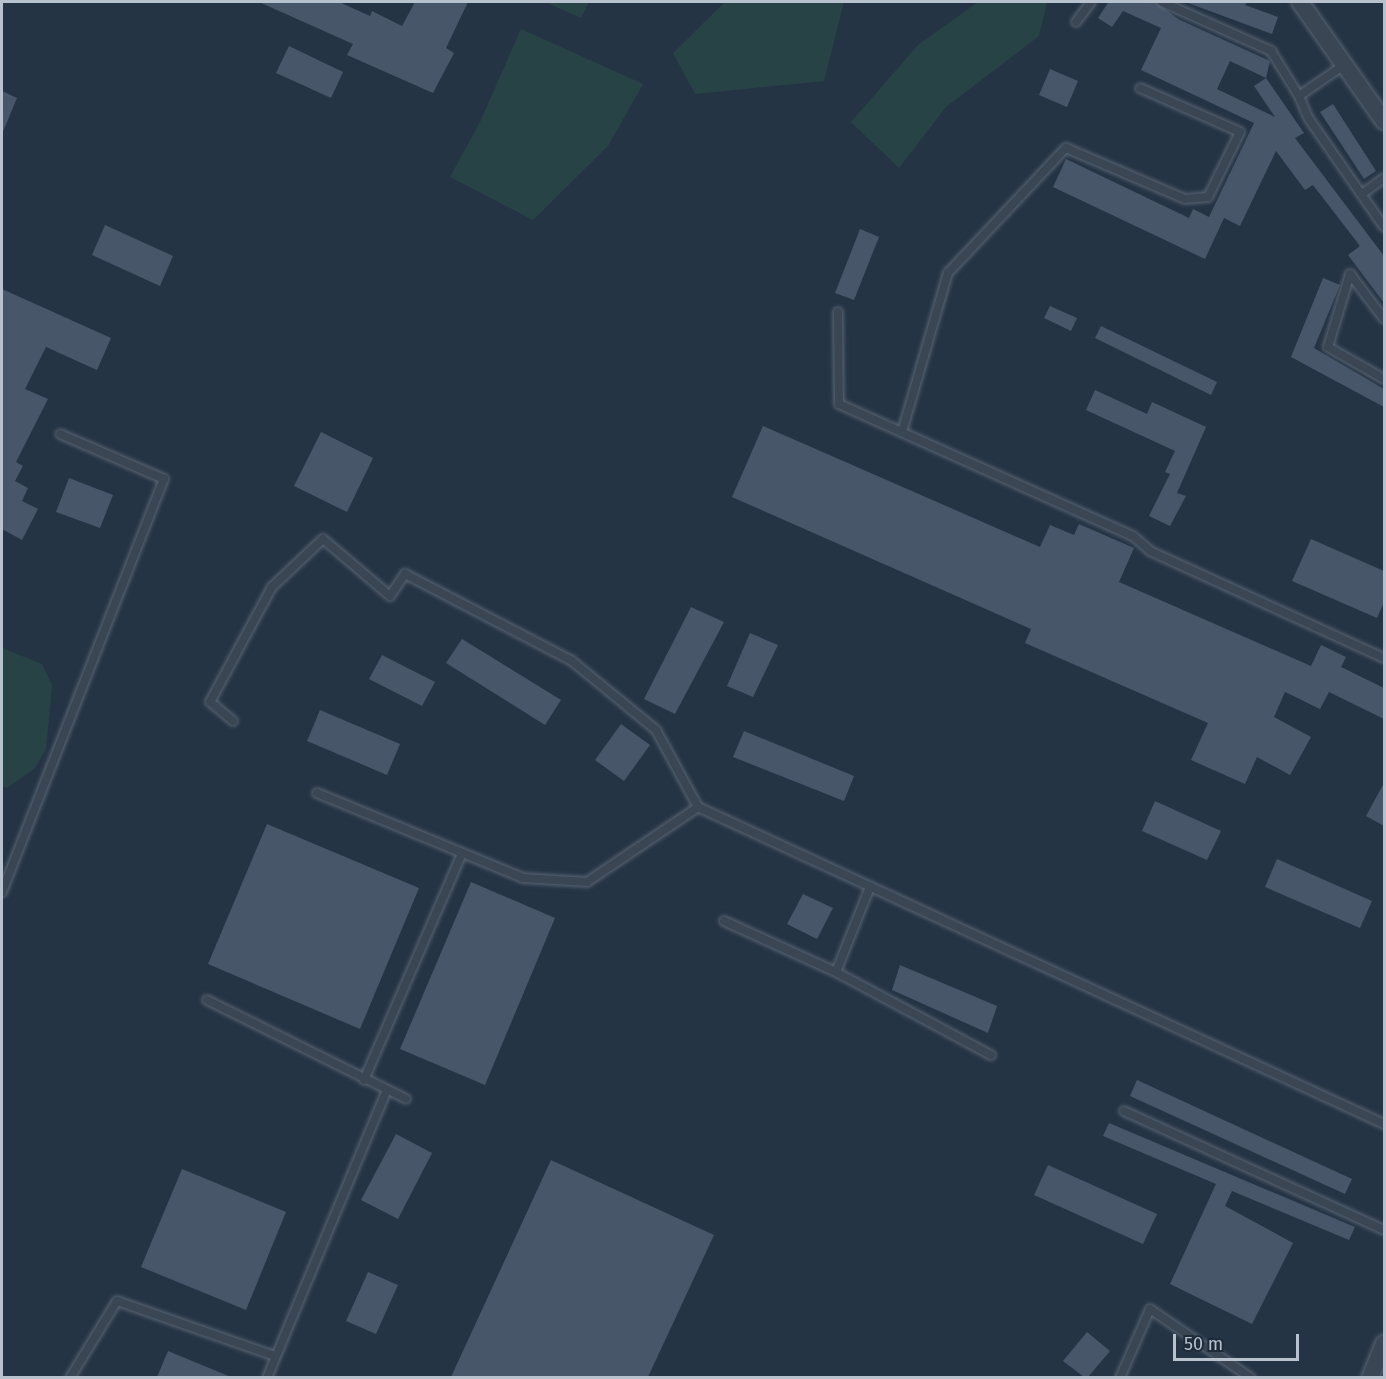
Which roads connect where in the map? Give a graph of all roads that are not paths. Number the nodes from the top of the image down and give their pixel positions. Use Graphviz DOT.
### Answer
graph roads {
  1 [pos="1091,2"];
  2 [pos="1162,2"];
  3 [pos="1300,2"];
  4 [pos="1076,22"];
  5 [pos="1344,64"];
  6 [pos="1140,88"];
  7 [pos="1299,96"];
  8 [pos="1384,121"];
  9 [pos="1384,178"];
  10 [pos="1362,194"];
  11 [pos="1384,226"];
  12 [pos="838,312"];
  13 [pos="1384,319"];
  14 [pos="1384,379"];
  15 [pos="902,432"];
  16 [pos="60,434"];
  17 [pos="1384,658"];
  18 [pos="233,721"];
  19 [pos="316,793"];
  20 [pos="698,807"];
  21 [pos="462,852"];
  22 [pos="870,887"];
  23 [pos="2,892"];
  24 [pos="724,921"];
  25 [pos="836,972"];
  26 [pos="207,1000"];
  27 [pos="991,1055"];
  28 [pos="364,1080"];
  29 [pos="387,1090"];
  30 [pos="406,1099"];
  31 [pos="1124,1111"];
  32 [pos="1384,1124"];
  33 [pos="1384,1230"];
  34 [pos="1384,1344"];
  35 [pos="276,1356"];
  36 [pos="70,1377"];
  37 [pos="267,1377"];
  38 [pos="1120,1377"];
  39 [pos="1251,1377"];
  40 [pos="1370,1377"];
  1 -- 4 [label="lane"];
  2 -- 7 [label="lane"];
  3 -- 5 [label="street"];
  5 -- 7 [label="lane"];
  5 -- 8 [label="street"];
  6 -- 15 [label="lane"];
  7 -- 10 [label="lane"];
  9 -- 10 [label="lane"];
  10 -- 11 [label="lane"];
  12 -- 15 [label="lane"];
  13 -- 14 [label="lane"];
  15 -- 17 [label="lane"];
  16 -- 23 [label="lane"];
  18 -- 20 [label="lane"];
  19 -- 21 [label="lane"];
  20 -- 21 [label="lane"];
  20 -- 22 [label="lane"];
  21 -- 28 [label="lane"];
  22 -- 25 [label="lane"];
  22 -- 32 [label="lane"];
  24 -- 25 [label="lane"];
  25 -- 27 [label="lane"];
  26 -- 28 [label="lane"];
  28 -- 29 [label="lane"];
  29 -- 30 [label="lane"];
  29 -- 35 [label="lane"];
  31 -- 33 [label="lane"];
  34 -- 40 [label="street"];
  35 -- 36 [label="lane"];
  35 -- 37 [label="lane"];
  38 -- 39 [label="lane"];
}
